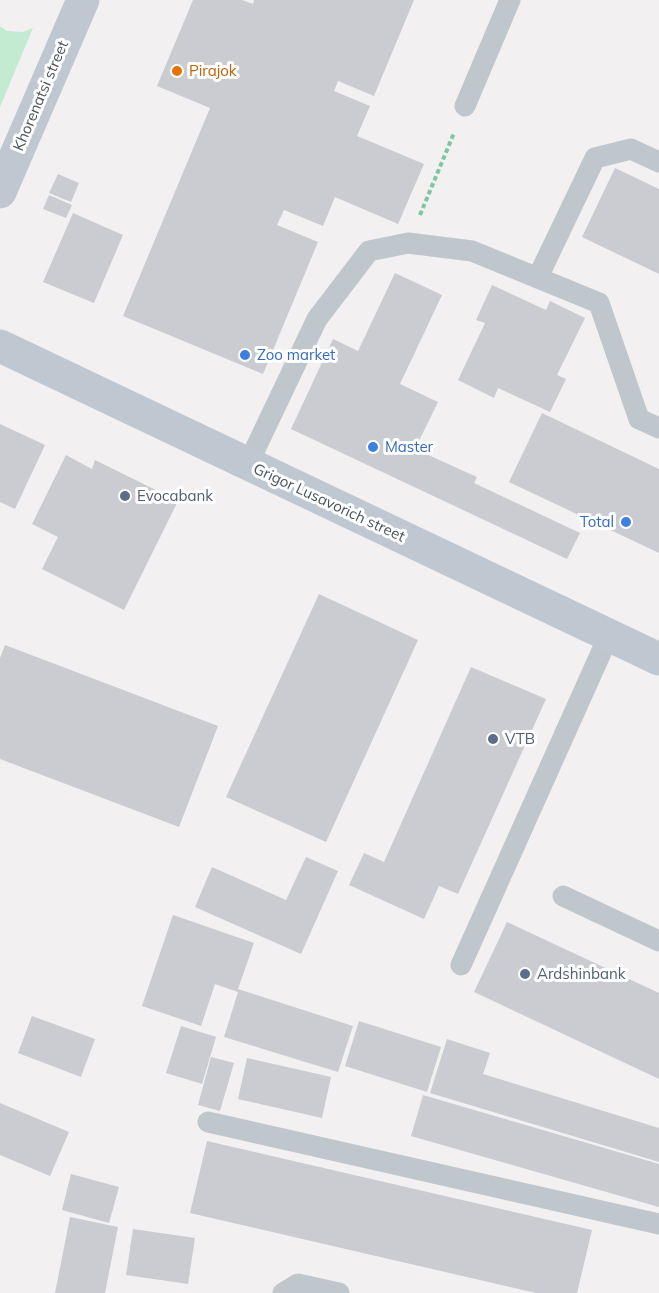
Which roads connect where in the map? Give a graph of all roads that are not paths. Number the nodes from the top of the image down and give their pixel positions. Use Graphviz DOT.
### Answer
graph roads {
  1 [pos="83,0"];
  2 [pos="510,0"];
  3 [pos="465,106"];
  4 [pos="659,162"];
  5 [pos="0,192"];
  6 [pos="538,276"];
  7 [pos="0,346"];
  8 [pos="659,428"];
  9 [pos="248,464"];
  10 [pos="609,635"];
  11 [pos="659,659"];
  12 [pos="563,896"];
  13 [pos="659,941"];
  14 [pos="461,966"];
  15 [pos="208,1122"];
  16 [pos="659,1224"];
  17 [pos="283,1293"];
  18 [pos="339,1293"];
  1 -- 5 [label="street, Khorenatsi street"];
  2 -- 3 [label="lane"];
  4 -- 6 [label="lane"];
  6 -- 8 [label="lane"];
  6 -- 9 [label="lane"];
  7 -- 9 [label="street, Grigor Lusavorich street"];
  9 -- 10 [label="street, Grigor Lusavorich street"];
  10 -- 11 [label="street, Grigor Lusavorich street"];
  10 -- 14 [label="lane"];
  12 -- 13 [label="lane"];
  15 -- 16 [label="lane"];
  17 -- 18 [label="lane"];
}
